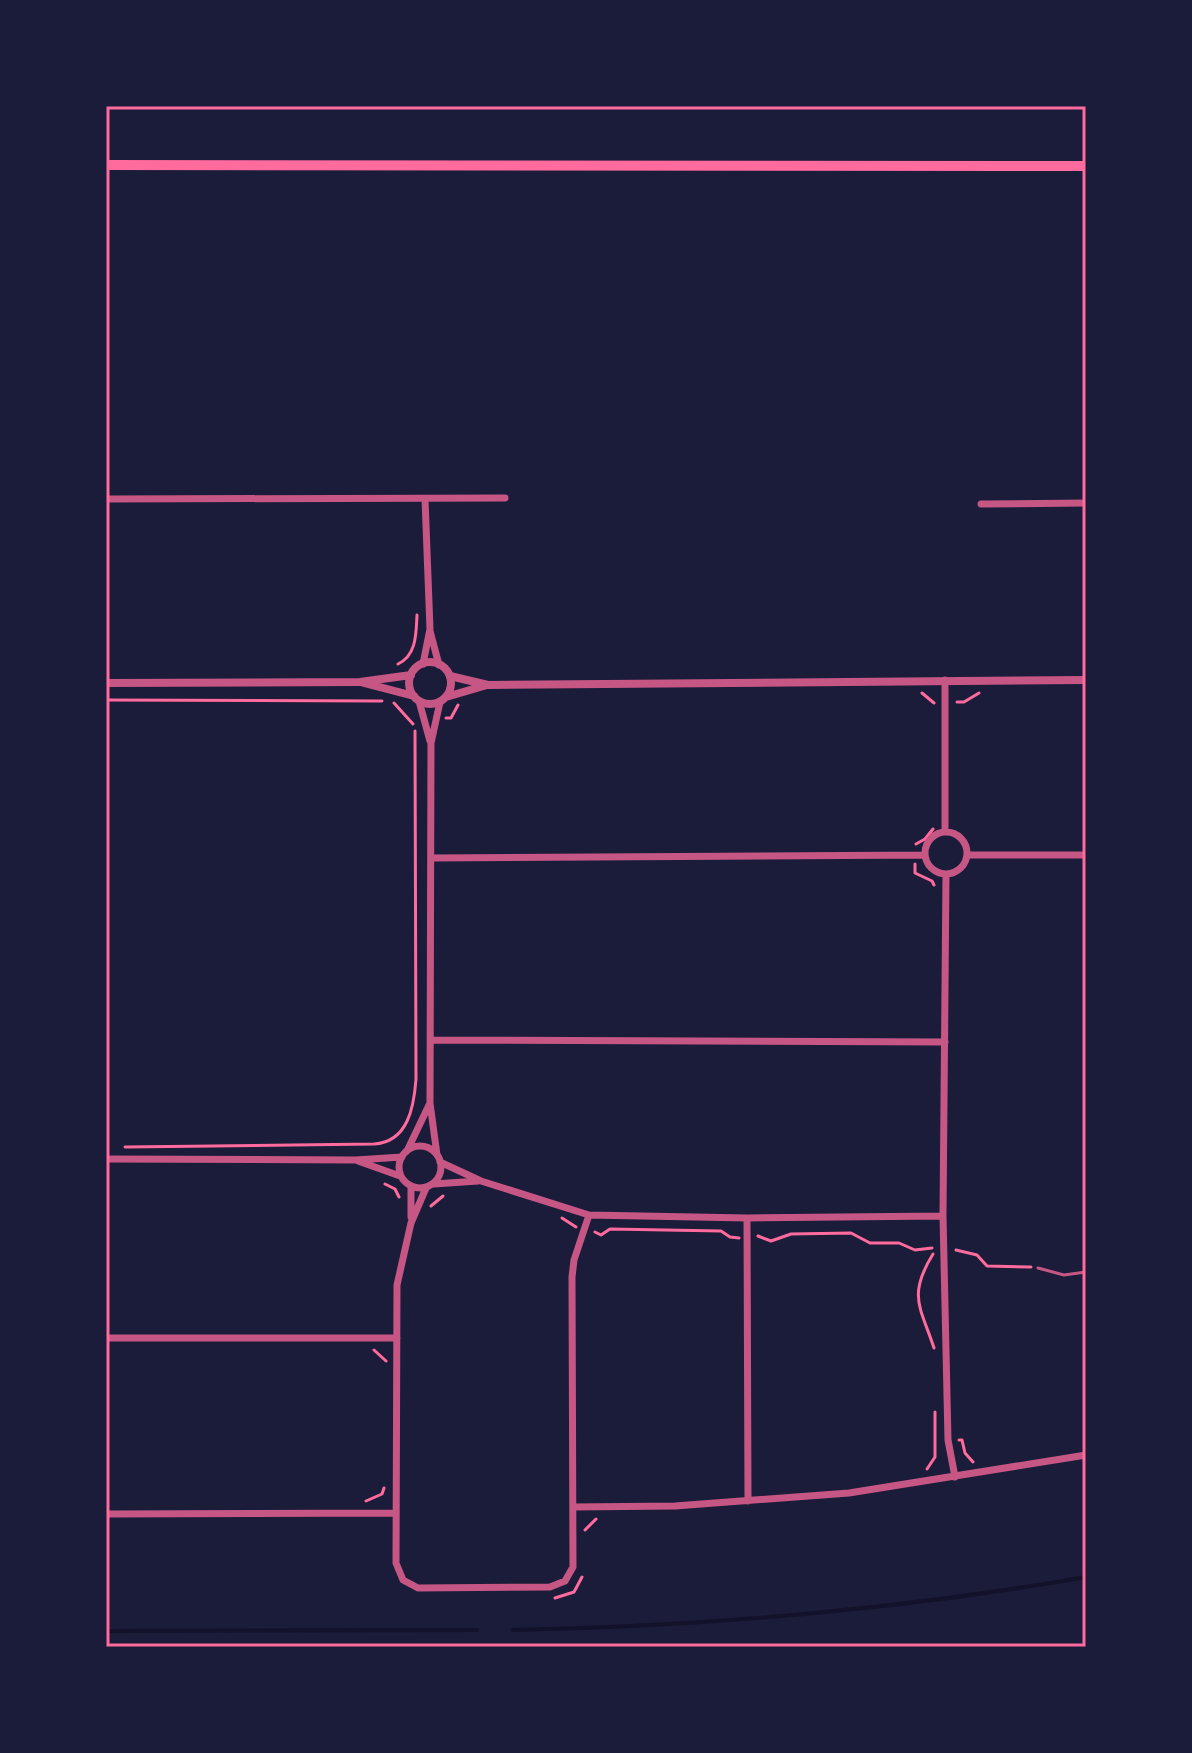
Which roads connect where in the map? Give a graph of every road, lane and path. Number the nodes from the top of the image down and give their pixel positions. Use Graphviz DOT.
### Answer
graph roads {
  1 [pos="106,165"];
  2 [pos="1086,166"];
  3 [pos="505,498"];
  4 [pos="106,499"];
  5 [pos="425,499"];
  6 [pos="1086,503"];
  7 [pos="981,504"];
  8 [pos="417,614"];
  9 [pos="430,629"];
  10 [pos="423,664"];
  11 [pos="439,665"];
  12 [pos="392,666"];
  13 [pos="411,675"];
  14 [pos="450,676"];
  15 [pos="945,680"];
  16 [pos="1086,680"];
  17 [pos="360,682"];
  18 [pos="106,683"];
  19 [pos="488,685"];
  20 [pos="921,692"];
  21 [pos="416,698"];
  22 [pos="443,699"];
  23 [pos="106,700"];
  24 [pos="461,702"];
  25 [pos="937,710"];
  26 [pos="451,718"];
  27 [pos="431,743"];
  28 [pos="935,822"];
  29 [pos="945,832"];
  30 [pos="916,843"];
  31 [pos="925,855"];
  32 [pos="967,855"];
  33 [pos="1086,855"];
  34 [pos="431,858"];
  35 [pos="946,874"];
  36 [pos="432,1040"];
  37 [pos="945,1042"];
  38 [pos="430,1103"];
  39 [pos="122,1147"];
  40 [pos="404,1154"];
  41 [pos="439,1158"];
  42 [pos="106,1159"];
  43 [pos="356,1160"];
  44 [pos="400,1176"];
  45 [pos="481,1181"];
  46 [pos="430,1186"];
  47 [pos="411,1187"];
  48 [pos="589,1215"];
  49 [pos="943,1216"];
  50 [pos="747,1218"];
  51 [pos="411,1223"];
  52 [pos="762,1236"];
  53 [pos="941,1248"];
  54 [pos="1038,1268"];
  55 [pos="1086,1272"];
  56 [pos="106,1338"];
  57 [pos="397,1338"];
  58 [pos="934,1362"];
  59 [pos="935,1409"];
  60 [pos="1086,1455"];
  61 [pos="928,1469"];
  62 [pos="955,1477"];
  63 [pos="748,1501"];
  64 [pos="573,1507"];
  65 [pos="396,1513"];
  66 [pos="106,1514"];
  67 [pos="606,1517"];
  68 [pos="584,1532"];
  69 [pos="583,1571"];
  70 [pos="542,1598"];
  1 -- 2 [label="main road"];
  3 -- 5 [label="street"];
  4 -- 5 [label="street"];
  5 -- 9 [label="street"];
  6 -- 7 [label="street"];
  8 -- 12 [label="path"];
  9 -- 10 [label="street"];
  9 -- 11 [label="street"];
  10 -- 11 [label="street"];
  10 -- 13 [label="street"];
  11 -- 14 [label="street"];
  13 -- 17 [label="street"];
  13 -- 21 [label="street"];
  14 -- 19 [label="street"];
  14 -- 22 [label="street"];
  15 -- 16 [label="street"];
  15 -- 19 [label="street"];
  15 -- 29 [label="street"];
  17 -- 18 [label="street"];
  17 -- 21 [label="street"];
  19 -- 22 [label="street"];
  20 -- 25 [label="path"];
  21 -- 22 [label="street"];
  21 -- 27 [label="street"];
  22 -- 27 [label="street"];
  23 -- 39 [label="path"];
  24 -- 26 [label="path"];
  27 -- 34 [label="street"];
  28 -- 30 [label="path"];
  29 -- 31 [label="street"];
  29 -- 32 [label="street"];
  31 -- 34 [label="street"];
  31 -- 35 [label="street"];
  32 -- 33 [label="street"];
  32 -- 35 [label="street"];
  34 -- 36 [label="street"];
  35 -- 37 [label="street"];
  36 -- 37 [label="street"];
  36 -- 38 [label="street"];
  37 -- 49 [label="street"];
  38 -- 40 [label="street"];
  38 -- 41 [label="street"];
  40 -- 41 [label="street"];
  40 -- 43 [label="street"];
  40 -- 44 [label="street"];
  41 -- 45 [label="street"];
  41 -- 46 [label="street"];
  42 -- 43 [label="street"];
  43 -- 44 [label="street"];
  44 -- 47 [label="street"];
  45 -- 46 [label="street"];
  45 -- 48 [label="street"];
  46 -- 47 [label="street"];
  46 -- 51 [label="street"];
  47 -- 51 [label="street"];
  48 -- 50 [label="street"];
  48 -- 64 [label="street"];
  49 -- 50 [label="street"];
  49 -- 53 [label="street"];
  50 -- 63 [label="street"];
  51 -- 57 [label="street"];
  52 -- 53 [label="path"];
  53 -- 54 [label="path"];
  53 -- 58 [label="path"];
  53 -- 62 [label="street"];
  54 -- 55 [label="lane"];
  56 -- 57 [label="street"];
  57 -- 65 [label="street"];
  59 -- 61 [label="path"];
  60 -- 62 [label="street"];
  62 -- 63 [label="street"];
  63 -- 64 [label="street"];
  64 -- 65 [label="street"];
  65 -- 66 [label="street"];
  67 -- 68 [label="path"];
  69 -- 70 [label="path"];
}
